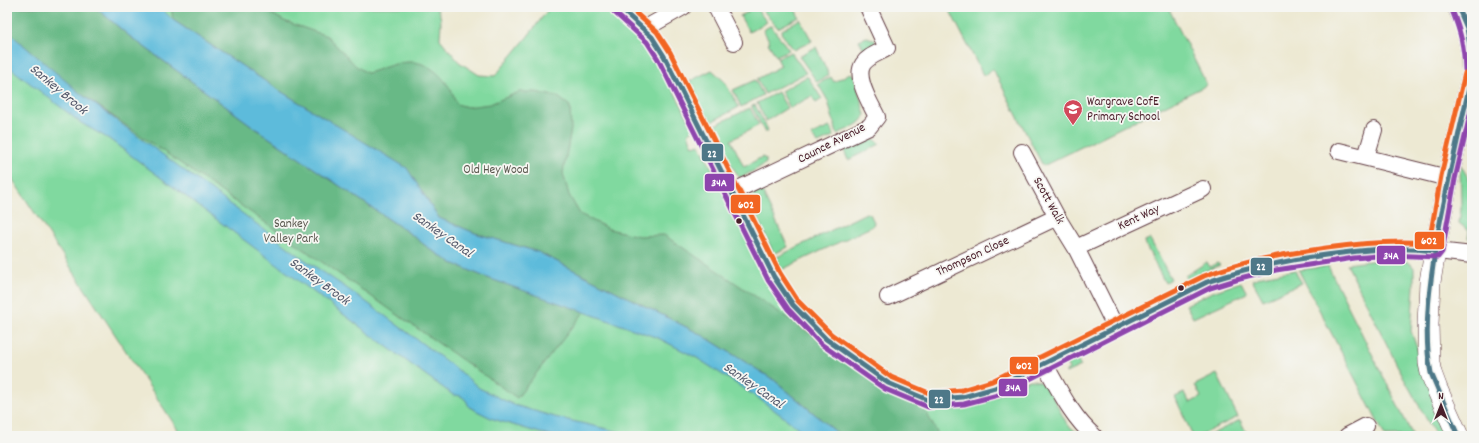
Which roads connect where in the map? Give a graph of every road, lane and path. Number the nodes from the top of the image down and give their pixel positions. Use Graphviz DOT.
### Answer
graph roads {
  1 [pos="619,7"];
  2 [pos="683,7"];
  3 [pos="716,7"];
  4 [pos="868,7"];
  5 [pos="1458,7"];
  6 [pos="1469,27"];
  7 [pos="644,29"];
  8 [pos="734,42"];
  9 [pos="1472,70"];
  10 [pos="1472,75"];
  11 [pos="1374,130"];
  12 [pos="1339,151"];
  13 [pos="1022,152"];
  14 [pos="1366,158"];
  15 [pos="1448,178"];
  16 [pos="1203,189"];
  17 [pos="732,192"];
  18 [pos="1057,217"];
  19 [pos="1076,248"];
  20 [pos="1435,251"];
  21 [pos="1472,256"];
  22 [pos="888,297"];
  23 [pos="1116,328"];
  24 [pos="1044,363"];
  25 [pos="1366,426"];
  26 [pos="1094,436"];
  27 [pos="1347,436"];
  28 [pos="1458,436"];
  1 -- 7 [label="street"];
  2 -- 7 [label="street"];
  3 -- 8 [label="street"];
  4 -- 17 [label="street, Caunce Avenue"];
  5 -- 6 [label="street"];
  6 -- 9 [label="street"];
  7 -- 17 [label="street"];
  10 -- 15 [label="street"];
  11 -- 14 [label="street"];
  12 -- 14 [label="street"];
  13 -- 18 [label="street, Scott Walk"];
  14 -- 15 [label="street"];
  15 -- 20 [label="street"];
  16 -- 19 [label="street, Kent Way"];
  17 -- 24 [label="street"];
  18 -- 19 [label="street, Scott Walk"];
  18 -- 22 [label="street, Thompson Close"];
  19 -- 23 [label="street, Scott Walk"];
  20 -- 21 [label="street"];
  20 -- 23 [label="street"];
  20 -- 28 [label="street"];
  23 -- 24 [label="street"];
  24 -- 26 [label="street"];
  25 -- 27 [label="street"];
}
